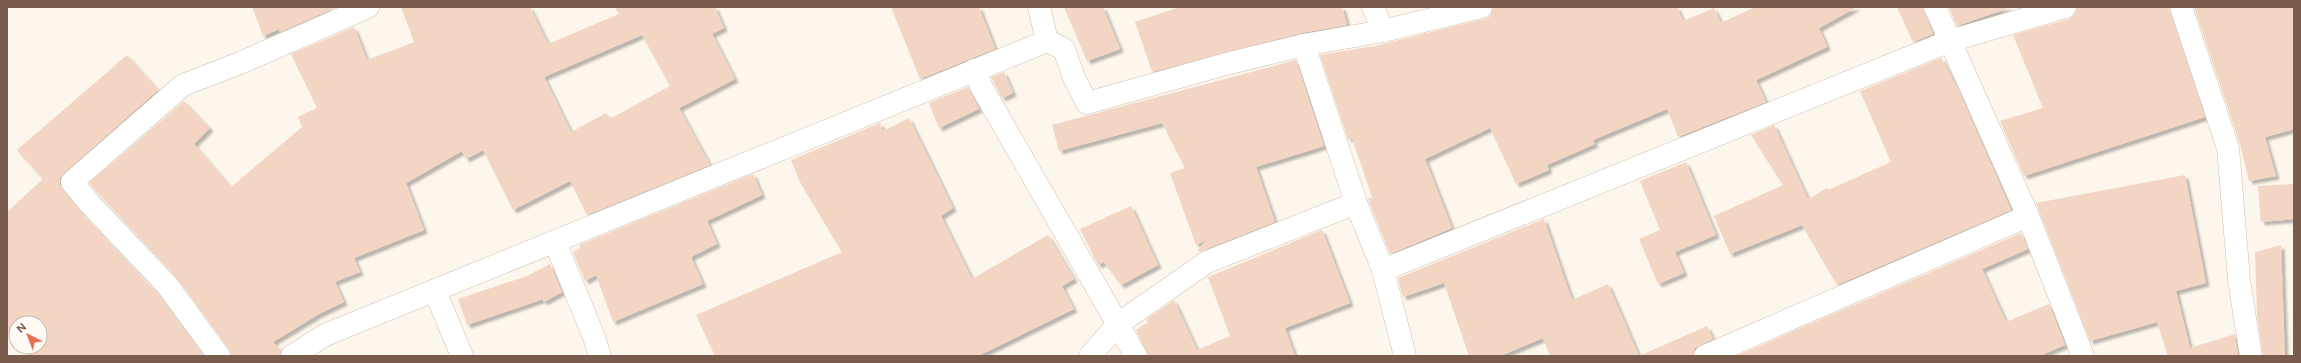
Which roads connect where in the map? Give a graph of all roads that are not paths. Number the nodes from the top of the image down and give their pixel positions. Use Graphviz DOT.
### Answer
graph roads {
  1 [pos="368,7"];
  2 [pos="1039,7"];
  3 [pos="1373,7"];
  4 [pos="1481,7"];
  5 [pos="1935,7"];
  6 [pos="2066,7"];
  7 [pos="2181,7"];
  8 [pos="1383,31"];
  9 [pos="1047,41"];
  10 [pos="1950,41"];
  11 [pos="1304,45"];
  12 [pos="974,70"];
  13 [pos="1356,203"];
  14 [pos="2028,216"];
  15 [pos="555,242"];
  16 [pos="1383,270"];
  17 [pos="435,291"];
  18 [pos="1118,324"];
  19 [pos="219,356"];
  20 [pos="292,356"];
  21 [pos="462,356"];
  22 [pos="600,356"];
  23 [pos="1090,356"];
  24 [pos="1136,356"];
  25 [pos="1405,356"];
  26 [pos="1704,356"];
  27 [pos="2083,356"];
  28 [pos="2250,356"];
  1 -- 19 [label="street"];
  2 -- 9 [label="street"];
  3 -- 8 [label="street"];
  4 -- 8 [label="street"];
  5 -- 10 [label="street"];
  6 -- 10 [label="street"];
  7 -- 28 [label="street"];
  8 -- 11 [label="street"];
  9 -- 11 [label="street"];
  9 -- 12 [label="street"];
  10 -- 14 [label="street"];
  10 -- 16 [label="street"];
  11 -- 13 [label="street"];
  12 -- 15 [label="street"];
  12 -- 18 [label="street"];
  13 -- 16 [label="street"];
  13 -- 18 [label="street"];
  14 -- 26 [label="street"];
  14 -- 27 [label="street"];
  15 -- 17 [label="street"];
  15 -- 22 [label="street"];
  16 -- 25 [label="street"];
  17 -- 20 [label="street"];
  17 -- 21 [label="street"];
  18 -- 23 [label="street"];
  18 -- 24 [label="street"];
}
